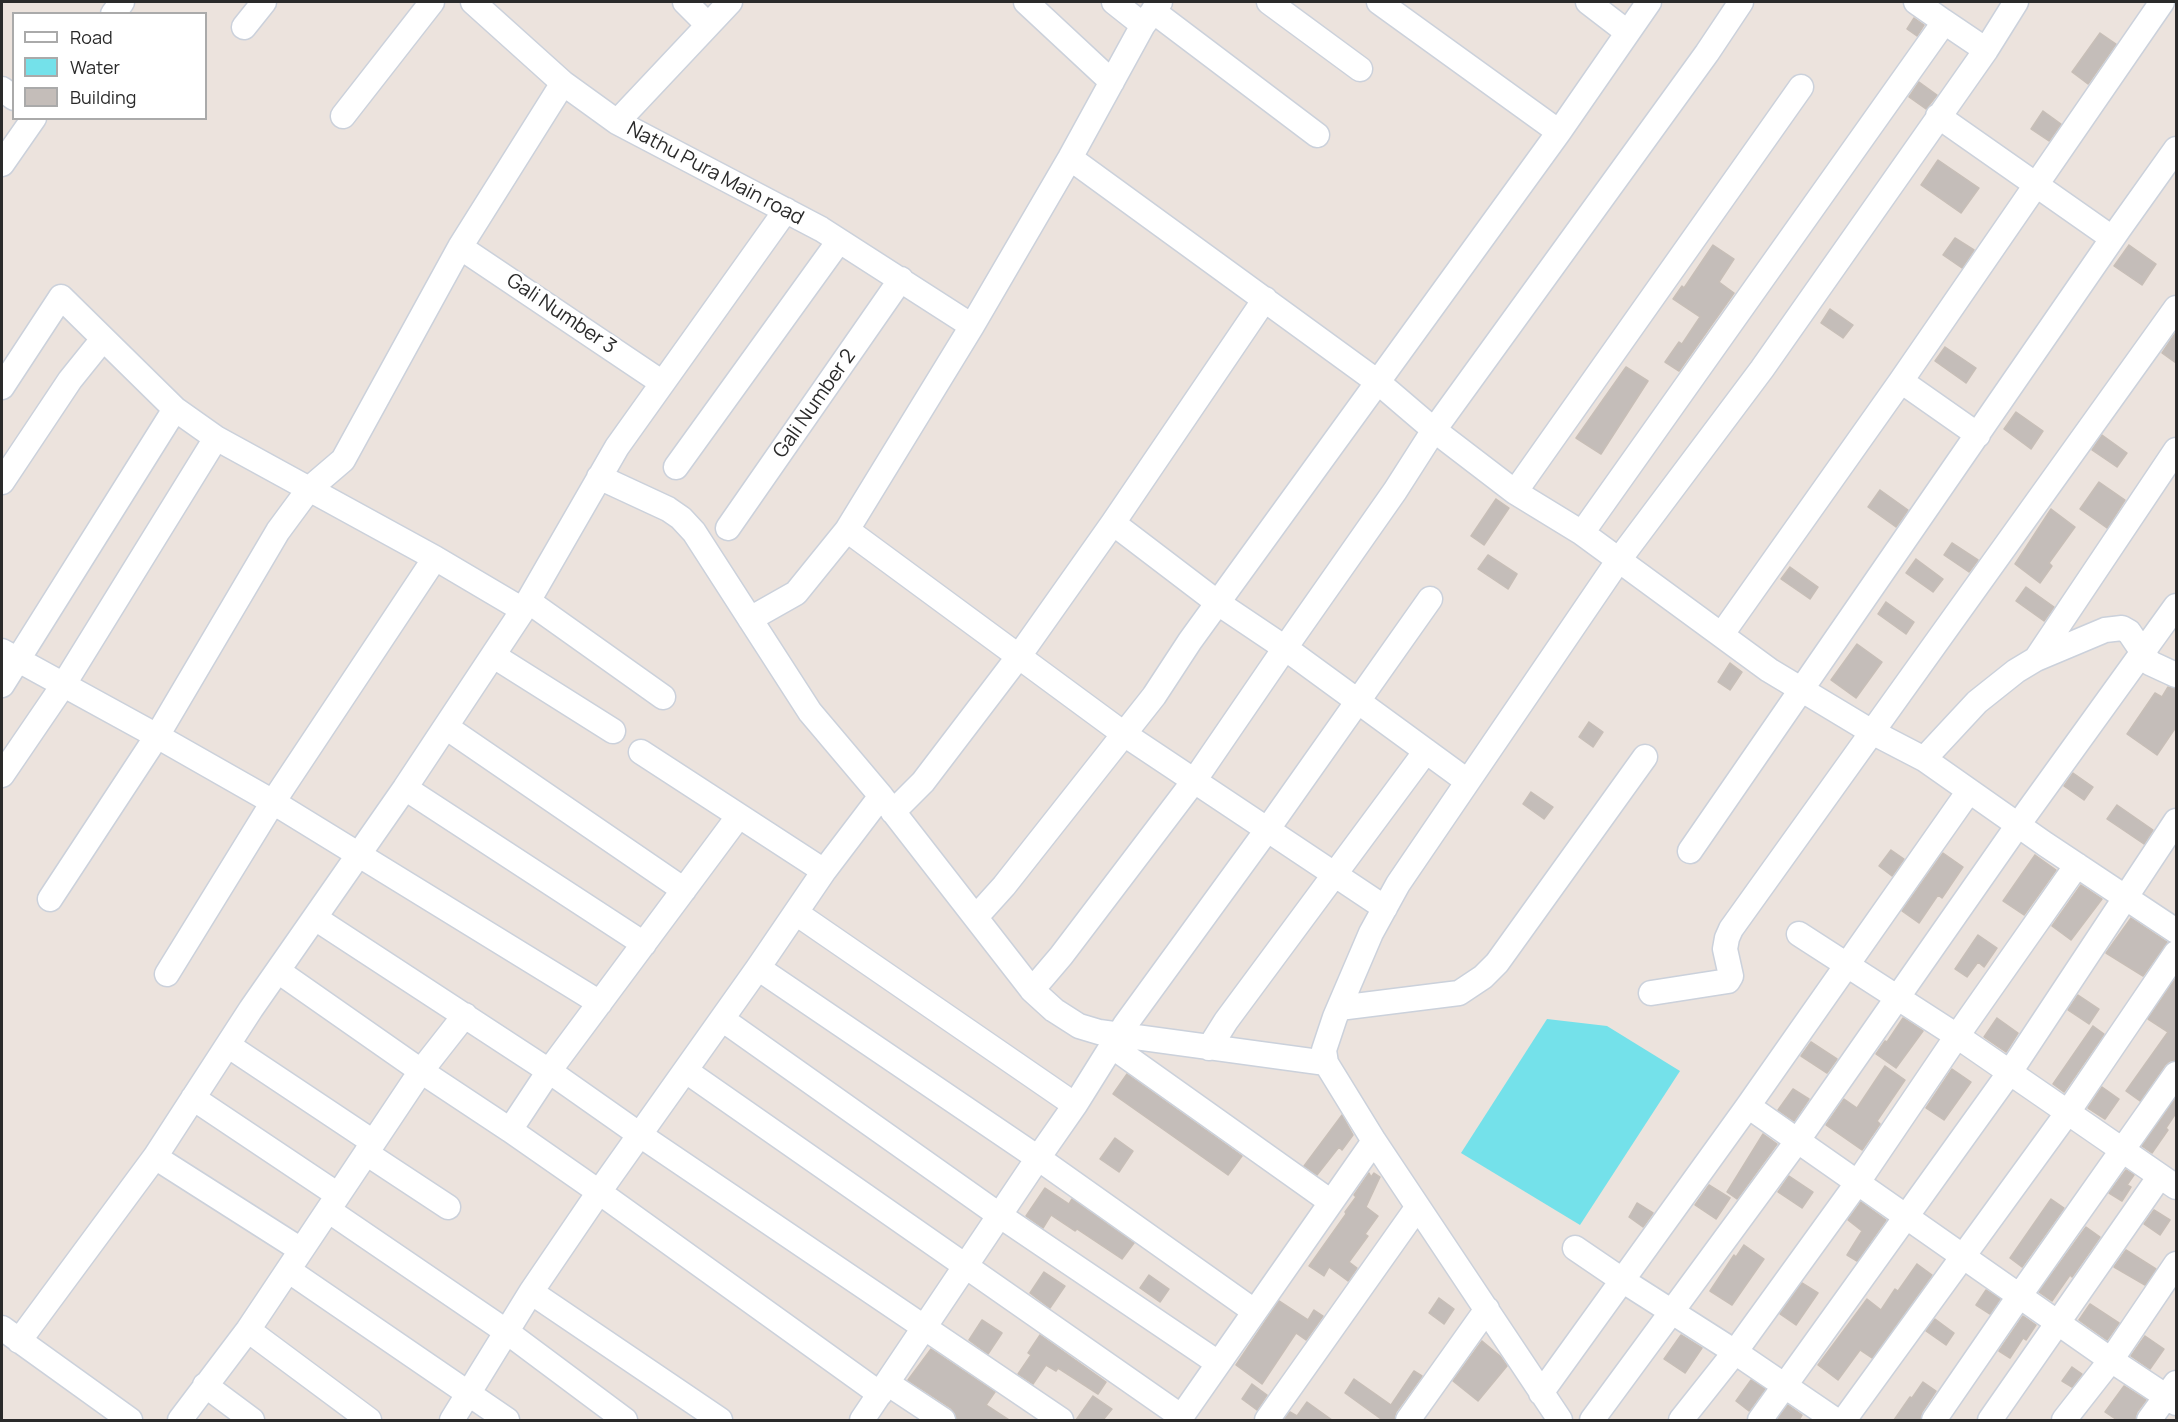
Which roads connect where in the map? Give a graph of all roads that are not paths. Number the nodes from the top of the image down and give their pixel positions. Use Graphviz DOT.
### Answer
graph roads {
  1 [pos="264,2"];
  2 [pos="432,2"];
  3 [pos="686,2"];
  4 [pos="730,2"];
  5 [pos="1026,2"];
  6 [pos="1114,2"];
  7 [pos="1269,2"];
  8 [pos="1379,2"];
  9 [pos="1588,2"];
  10 [pos="1648,2"];
  11 [pos="1741,2"];
  12 [pos="1916,2"];
  13 [pos="2016,2"];
  14 [pos="2162,2"];
  15 [pos="486,6"];
  16 [pos="1152,12"];
  17 [pos="1943,21"];
  18 [pos="708,25"];
  19 [pos="244,27"];
  20 [pos="1627,33"];
  21 [pos="1986,50"];
  22 [pos="1360,69"];
  23 [pos="1112,82"];
  24 [pos="563,83"];
  25 [pos="1801,87"];
  26 [pos="343,116"];
  27 [pos="1938,116"];
  28 [pos="33,120"];
  29 [pos="617,122"];
  30 [pos="1559,132"];
  31 [pos="1317,135"];
  32 [pos="2176,149"];
  33 [pos="1070,158"];
  34 [pos="2,164"];
  35 [pos="2036,185"];
  36 [pos="786,210"];
  37 [pos="2112,238"];
  38 [pos="839,241"];
  39 [pos="460,247"];
  40 [pos="901,279"];
  41 [pos="1265,299"];
  42 [pos="2176,308"];
  43 [pos="972,326"];
  44 [pos="103,339"];
  45 [pos="1901,381"];
  46 [pos="662,382"];
  47 [pos="1379,383"];
  48 [pos="2,387"];
  49 [pos="175,409"];
  50 [pos="1434,430"];
  51 [pos="1978,435"];
  52 [pos="216,438"];
  53 [pos="2176,450"];
  54 [pos="676,466"];
  55 [pos="601,474"];
  56 [pos="2,482"];
  57 [pos="309,489"];
  58 [pos="1515,492"];
  59 [pos="1113,523"];
  60 [pos="728,528"];
  61 [pos="847,530"];
  62 [pos="1582,533"];
  63 [pos="435,558"];
  64 [pos="1618,561"];
  65 [pos="1430,599"];
  66 [pos="1218,603"];
  67 [pos="525,606"];
  68 [pos="2176,606"];
  69 [pos="761,613"];
  70 [pos="1722,634"];
  71 [pos="2138,645"];
  72 [pos="1285,648"];
  73 [pos="9,656"];
  74 [pos="494,656"];
  75 [pos="1019,656"];
  76 [pos="2036,659"];
  77 [pos="2176,675"];
  78 [pos="64,684"];
  79 [pos="2,685"];
  80 [pos="1802,690"];
  81 [pos="663,697"];
  82 [pos="1358,701"];
  83 [pos="446,727"];
  84 [pos="613,731"];
  85 [pos="1872,732"];
  86 [pos="1124,734"];
  87 [pos="157,735"];
  88 [pos="1425,751"];
  89 [pos="641,752"];
  90 [pos="1645,757"];
  91 [pos="1934,766"];
  92 [pos="2,775"];
  93 [pos="1194,781"];
  94 [pos="1467,781"];
  95 [pos="405,788"];
  96 [pos="1970,791"];
  97 [pos="273,802"];
  98 [pos="891,806"];
  99 [pos="738,817"];
  100 [pos="2176,821"];
  101 [pos="2018,825"];
  102 [pos="1267,830"];
  103 [pos="1690,851"];
  104 [pos="359,854"];
  105 [pos="2078,865"];
  106 [pos="824,871"];
  107 [pos="1333,874"];
  108 [pos="684,890"];
  109 [pos="50,898"];
  110 [pos="2126,899"];
  111 [pos="1385,908"];
  112 [pos="981,912"];
  113 [pos="796,913"];
  114 [pos="315,918"];
  115 [pos="2176,931"];
  116 [pos="1799,934"];
  117 [pos="644,944"];
  118 [pos="2176,953"];
  119 [pos="1847,965"];
  120 [pos="758,968"];
  121 [pos="278,971"];
  122 [pos="167,974"];
  123 [pos="1036,985"];
  124 [pos="1651,993"];
  125 [pos="1896,997"];
  126 [pos="600,1003"];
  127 [pos="1337,1013"];
  128 [pos="465,1015"];
  129 [pos="722,1019"];
  130 [pos="1124,1028"];
  131 [pos="1216,1036"];
  132 [pos="1957,1036"];
  133 [pos="229,1046"];
  134 [pos="1325,1056"];
  135 [pos="421,1071"];
  136 [pos="549,1071"];
  137 [pos="686,1071"];
  138 [pos="2010,1072"];
  139 [pos="2176,1074"];
  140 [pos="193,1098"];
  141 [pos="1075,1105"];
  142 [pos="1748,1106"];
  143 [pos="2068,1112"];
  144 [pos="510,1130"];
  145 [pos="640,1135"];
  146 [pos="1798,1140"];
  147 [pos="1374,1141"];
  148 [pos="369,1148"];
  149 [pos="2123,1150"];
  150 [pos="155,1157"];
  151 [pos="1038,1158"];
  152 [pos="1858,1182"];
  153 [pos="2168,1182"];
  154 [pos="599,1192"];
  155 [pos="1331,1202"];
  156 [pos="333,1203"];
  157 [pos="448,1207"];
  158 [pos="1417,1208"];
  159 [pos="999,1215"];
  160 [pos="1907,1217"];
  161 [pos="1575,1248"];
  162 [pos="301,1250"];
  163 [pos="1964,1257"];
  164 [pos="2176,1264"];
  165 [pos="966,1265"];
  166 [pos="288,1270"];
  167 [pos="1622,1280"];
  168 [pos="531,1292"];
  169 [pos="2020,1294"];
  170 [pos="1487,1309"];
  171 [pos="1254,1311"];
  172 [pos="1673,1312"];
  173 [pos="2059,1322"];
  174 [pos="924,1328"];
  175 [pos="248,1330"];
  176 [pos="507,1332"];
  177 [pos="10,1334"];
  178 [pos="1735,1352"];
  179 [pos="2111,1360"];
  180 [pos="1218,1363"];
  181 [pos="205,1385"];
  182 [pos="1785,1386"];
  183 [pos="884,1389"];
  184 [pos="470,1394"];
  185 [pos="2173,1394"];
  186 [pos="1547,1409"];
  187 [pos="1181,1419"];
  188 [pos="130,1420"];
  189 [pos="180,1420"];
  190 [pos="252,1420"];
  191 [pos="369,1420"];
  192 [pos="452,1420"];
  193 [pos="507,1420"];
  194 [pos="625,1420"];
  195 [pos="720,1420"];
  196 [pos="862,1420"];
  197 [pos="942,1420"];
  198 [pos="1061,1420"];
  199 [pos="1267,1420"];
  200 [pos="1408,1420"];
  201 [pos="1592,1420"];
  202 [pos="1681,1420"];
  203 [pos="1760,1420"];
  204 [pos="1835,1420"];
  205 [pos="1844,1420"];
  206 [pos="1934,1420"];
  207 [pos="1990,1420"];
  208 [pos="2064,1420"];
  209 [pos="2149,1420"];
  1 -- 19 [label="street"];
  2 -- 26 [label="street"];
  3 -- 18 [label="street"];
  4 -- 18 [label="street"];
  5 -- 23 [label="street"];
  6 -- 16 [label="street"];
  7 -- 22 [label="street"];
  8 -- 30 [label="street"];
  9 -- 20 [label="street"];
  10 -- 20 [label="street"];
  11 -- 50 [label="street"];
  12 -- 17 [label="street"];
  13 -- 21 [label="street"];
  14 -- 35 [label="street"];
  15 -- 24 [label="street, Nathu Pura Main road"];
  16 -- 23 [label="street"];
  16 -- 31 [label="street"];
  17 -- 21 [label="street"];
  17 -- 62 [label="street"];
  18 -- 29 [label="street"];
  20 -- 30 [label="street"];
  21 -- 27 [label="street"];
  23 -- 33 [label="street"];
  24 -- 29 [label="street, Nathu Pura Main road"];
  24 -- 39 [label="street"];
  25 -- 58 [label="street"];
  27 -- 35 [label="street"];
  27 -- 64 [label="street"];
  28 -- 34 [label="street"];
  29 -- 36 [label="street, Nathu Pura Main road"];
  30 -- 47 [label="street"];
  32 -- 37 [label="street"];
  33 -- 41 [label="street"];
  33 -- 43 [label="street"];
  35 -- 37 [label="street"];
  35 -- 45 [label="street"];
  36 -- 38 [label="street, Nathu Pura Main road"];
  36 -- 46 [label="street"];
  37 -- 51 [label="street"];
  38 -- 40 [label="street, Nathu Pura Main road"];
  38 -- 54 [label="street"];
  39 -- 46 [label="street, Gali Number 3"];
  39 -- 57 [label="street"];
  40 -- 43 [label="street, Nathu Pura Main road"];
  40 -- 60 [label="street, Gali Number 2"];
  41 -- 47 [label="street"];
  41 -- 59 [label="street"];
  42 -- 85 [label="street"];
  43 -- 61 [label="street"];
  44 -- 48 [label="street"];
  44 -- 49 [label="street"];
  44 -- 56 [label="street"];
  45 -- 51 [label="street"];
  45 -- 70 [label="street"];
  46 -- 55 [label="street"];
  47 -- 50 [label="street"];
  47 -- 66 [label="street"];
  49 -- 52 [label="street"];
  49 -- 73 [label="street"];
  50 -- 58 [label="street"];
  50 -- 72 [label="street"];
  51 -- 80 [label="street"];
  52 -- 57 [label="street"];
  52 -- 78 [label="street"];
  53 -- 76 [label="street"];
  55 -- 67 [label="street"];
  55 -- 69 [label="street"];
  57 -- 63 [label="street"];
  57 -- 87 [label="street"];
  58 -- 62 [label="street"];
  59 -- 66 [label="street"];
  59 -- 75 [label="street"];
  61 -- 69 [label="street"];
  61 -- 75 [label="street"];
  62 -- 64 [label="street"];
  63 -- 67 [label="street"];
  63 -- 97 [label="street"];
  64 -- 70 [label="street"];
  64 -- 94 [label="street"];
  65 -- 82 [label="street"];
  66 -- 72 [label="street"];
  66 -- 86 [label="street"];
  67 -- 74 [label="street"];
  67 -- 81 [label="street"];
  68 -- 71 [label="street"];
  69 -- 98 [label="street"];
  70 -- 80 [label="street"];
  71 -- 76 [label="street"];
  71 -- 77 [label="street"];
  71 -- 101 [label="street"];
  72 -- 82 [label="street"];
  72 -- 93 [label="street"];
  73 -- 78 [label="street"];
  73 -- 79 [label="street"];
  74 -- 83 [label="street"];
  74 -- 84 [label="street"];
  75 -- 86 [label="street"];
  75 -- 98 [label="street"];
  76 -- 91 [label="street"];
  78 -- 87 [label="street"];
  78 -- 92 [label="street"];
  80 -- 85 [label="street"];
  80 -- 103 [label="street"];
  82 -- 88 [label="street"];
  82 -- 102 [label="street"];
  83 -- 95 [label="street"];
  83 -- 108 [label="street"];
  85 -- 91 [label="street"];
  85 -- 124 [label="street"];
  86 -- 93 [label="street"];
  86 -- 112 [label="street"];
  87 -- 97 [label="street"];
  87 -- 109 [label="street"];
  88 -- 94 [label="street"];
  88 -- 107 [label="street"];
  89 -- 99 [label="street"];
  90 -- 127 [label="street"];
  91 -- 96 [label="street"];
  93 -- 102 [label="street"];
  93 -- 123 [label="street"];
  94 -- 111 [label="street"];
  95 -- 104 [label="street"];
  95 -- 117 [label="street"];
  96 -- 101 [label="street"];
  96 -- 119 [label="street"];
  97 -- 104 [label="street"];
  97 -- 122 [label="street"];
  98 -- 106 [label="street"];
  98 -- 112 [label="street"];
  99 -- 106 [label="street"];
  99 -- 108 [label="street"];
  100 -- 110 [label="street"];
  101 -- 105 [label="street"];
  101 -- 125 [label="street"];
  102 -- 107 [label="street"];
  102 -- 130 [label="street"];
  104 -- 114 [label="street"];
  104 -- 126 [label="street"];
  105 -- 110 [label="street"];
  105 -- 132 [label="street"];
  106 -- 113 [label="street"];
  107 -- 111 [label="street"];
  107 -- 131 [label="street"];
  108 -- 117 [label="street"];
  110 -- 115 [label="street"];
  110 -- 138 [label="street"];
  111 -- 127 [label="street"];
  112 -- 123 [label="street"];
  113 -- 120 [label="street"];
  113 -- 141 [label="street"];
  114 -- 121 [label="street"];
  114 -- 128 [label="street"];
  116 -- 119 [label="street"];
  117 -- 126 [label="street"];
  118 -- 143 [label="street"];
  119 -- 125 [label="street"];
  119 -- 142 [label="street"];
  120 -- 129 [label="street"];
  120 -- 151 [label="street"];
  121 -- 133 [label="street"];
  121 -- 135 [label="street"];
  123 -- 130 [label="street"];
  125 -- 132 [label="street"];
  125 -- 146 [label="street"];
  126 -- 136 [label="street"];
  127 -- 134 [label="street"];
  128 -- 135 [label="street"];
  128 -- 136 [label="street"];
  129 -- 137 [label="street"];
  129 -- 159 [label="street"];
  130 -- 131 [label="street"];
  130 -- 141 [label="street"];
  130 -- 155 [label="street"];
  131 -- 134 [label="street"];
  132 -- 138 [label="street"];
  132 -- 152 [label="street"];
  133 -- 140 [label="street"];
  133 -- 148 [label="street"];
  134 -- 147 [label="street"];
  135 -- 144 [label="street"];
  135 -- 148 [label="street"];
  136 -- 144 [label="street"];
  136 -- 145 [label="street"];
  137 -- 145 [label="street"];
  137 -- 165 [label="street"];
  138 -- 143 [label="street"];
  138 -- 160 [label="street"];
  139 -- 149 [label="street"];
  140 -- 150 [label="street"];
  140 -- 156 [label="street"];
  141 -- 151 [label="street"];
  142 -- 146 [label="street"];
  142 -- 167 [label="street"];
  143 -- 149 [label="street"];
  143 -- 163 [label="street"];
  144 -- 154 [label="street"];
  145 -- 154 [label="street"];
  145 -- 174 [label="street"];
  146 -- 152 [label="street"];
  146 -- 172 [label="street"];
  147 -- 155 [label="street"];
  147 -- 158 [label="street"];
  148 -- 156 [label="street"];
  148 -- 157 [label="street"];
  149 -- 153 [label="street"];
  149 -- 169 [label="street"];
  150 -- 162 [label="street"];
  150 -- 177 [label="street"];
  151 -- 159 [label="street"];
  151 -- 171 [label="street"];
  152 -- 160 [label="street"];
  152 -- 178 [label="street"];
  153 -- 173 [label="street"];
  154 -- 168 [label="street"];
  154 -- 183 [label="street"];
  155 -- 171 [label="street"];
  156 -- 162 [label="street"];
  156 -- 176 [label="street"];
  158 -- 170 [label="street"];
  158 -- 199 [label="street"];
  159 -- 165 [label="street"];
  159 -- 180 [label="street"];
  160 -- 163 [label="street"];
  160 -- 182 [label="street"];
  161 -- 167 [label="street"];
  162 -- 166 [label="street"];
  163 -- 169 [label="street"];
  163 -- 205 [label="street"];
  164 -- 179 [label="street"];
  165 -- 174 [label="street"];
  165 -- 187 [label="street"];
  166 -- 175 [label="street"];
  166 -- 184 [label="street"];
  167 -- 172 [label="street"];
  167 -- 186 [label="street"];
  168 -- 176 [label="street"];
  168 -- 195 [label="street"];
  169 -- 173 [label="street"];
  169 -- 206 [label="street"];
  170 -- 186 [label="street"];
  170 -- 200 [label="street"];
  171 -- 180 [label="street"];
  172 -- 178 [label="street"];
  172 -- 201 [label="street"];
  173 -- 179 [label="street"];
  173 -- 207 [label="street"];
  174 -- 183 [label="street"];
  174 -- 198 [label="street"];
  175 -- 181 [label="street"];
  175 -- 191 [label="street"];
  176 -- 184 [label="street"];
  176 -- 194 [label="street"];
  177 -- 188 [label="street"];
  178 -- 182 [label="street"];
  178 -- 202 [label="street"];
  179 -- 185 [label="street"];
  179 -- 208 [label="street"];
  180 -- 187 [label="street"];
  181 -- 189 [label="street"];
  181 -- 190 [label="street"];
  182 -- 203 [label="street"];
  182 -- 204 [label="street"];
  183 -- 196 [label="street"];
  183 -- 197 [label="street"];
  184 -- 192 [label="street"];
  184 -- 193 [label="street"];
  185 -- 209 [label="street"];
}
